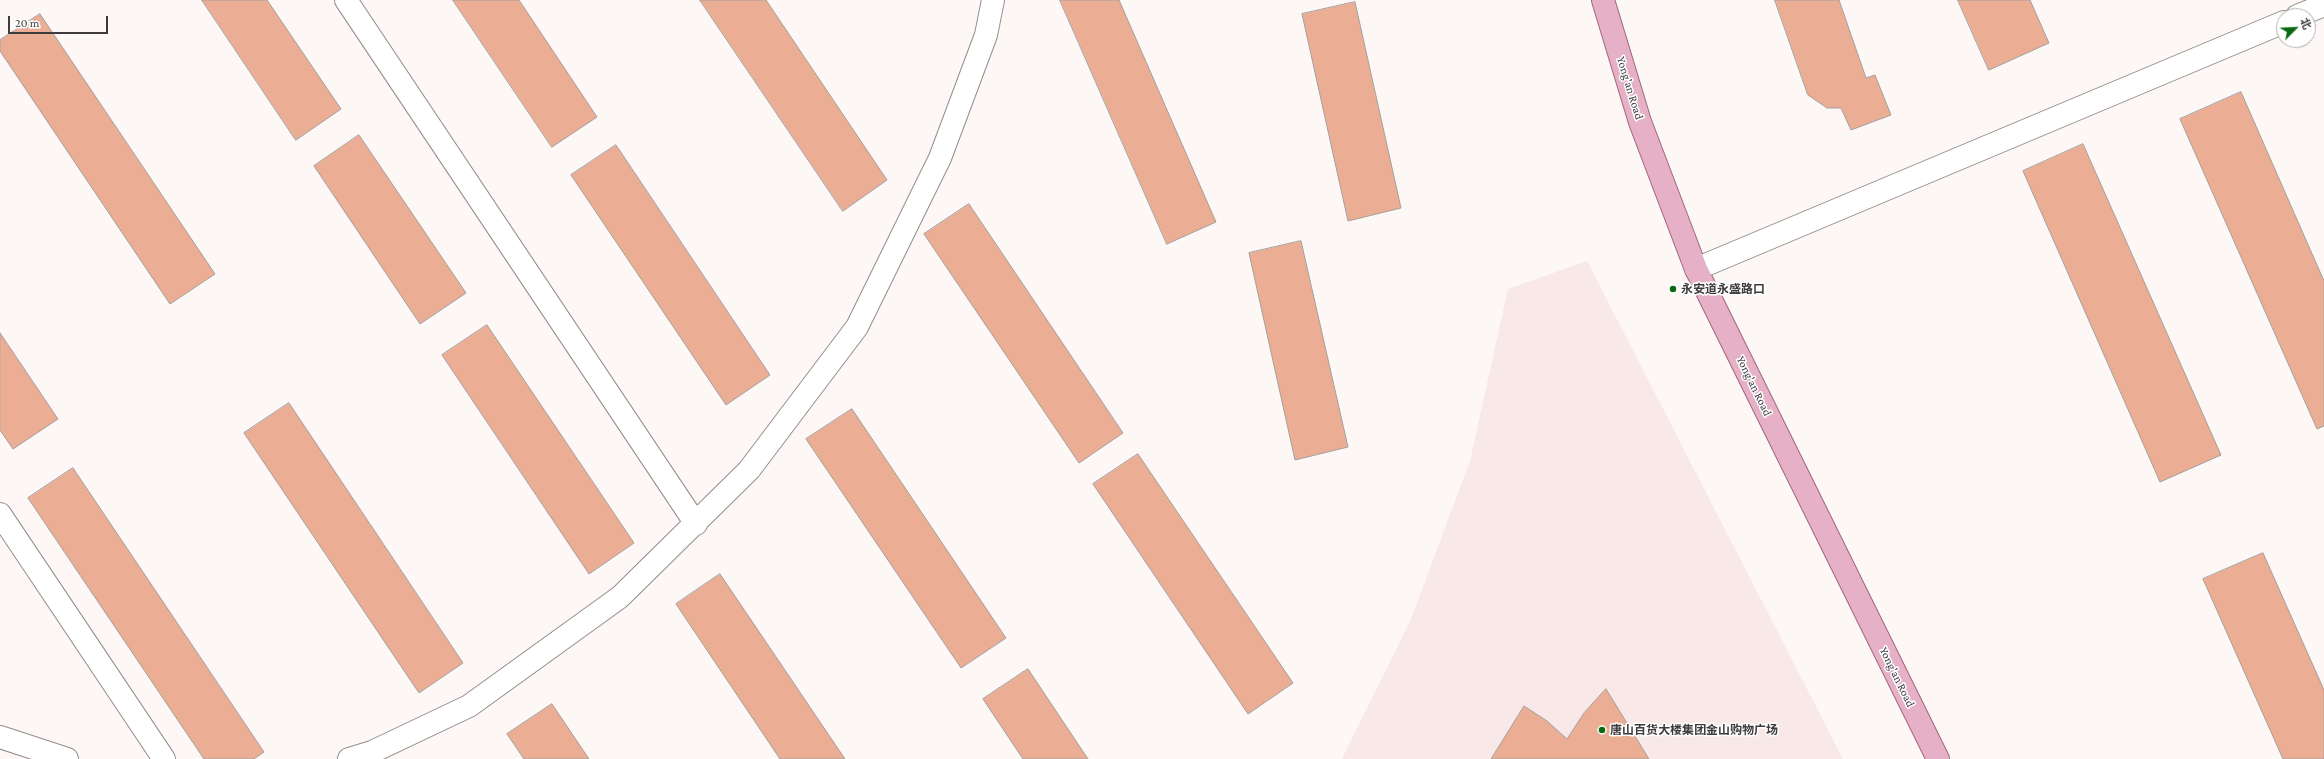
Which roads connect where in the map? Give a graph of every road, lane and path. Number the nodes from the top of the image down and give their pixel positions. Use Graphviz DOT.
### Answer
graph roads {
  1 [pos="346,0"];
  2 [pos="993,0"];
  3 [pos="1603,0"];
  4 [pos="2276,25"];
  5 [pos="1696,270"];
  6 [pos="0,514"];
  7 [pos="696,524"];
  8 [pos="0,737"];
  9 [pos="67,759"];
  10 [pos="164,759"];
  11 [pos="349,759"];
  12 [pos="1938,759"];
  1 -- 7 [label="street"];
  2 -- 7 [label="street"];
  3 -- 5 [label="main road, Yong'an Road"];
  4 -- 5 [label="street"];
  5 -- 12 [label="main road, Yong'an Road"];
  6 -- 10 [label="street"];
  7 -- 11 [label="street"];
  8 -- 9 [label="street"];
}
